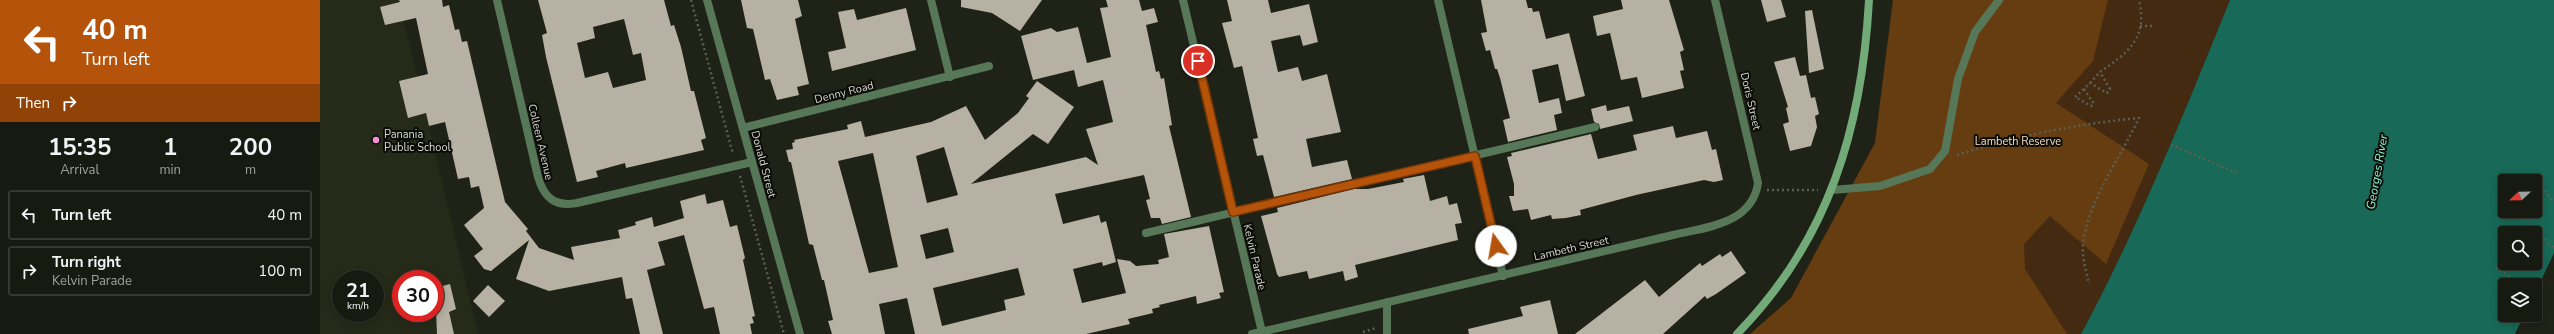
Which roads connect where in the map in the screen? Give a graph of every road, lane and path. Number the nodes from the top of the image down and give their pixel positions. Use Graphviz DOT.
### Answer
graph roads {
  1 [pos="497,0"];
  2 [pos="707,0"];
  3 [pos="931,0"];
  4 [pos="1183,0"];
  5 [pos="1438,0"];
  6 [pos="1715,0"];
  7 [pos="1869,0"];
  8 [pos="1999,0"];
  9 [pos="2139,0"];
  10 [pos="2140,26"];
  11 [pos="2153,26"];
  12 [pos="989,66"];
  13 [pos="2100,72"];
  14 [pos="950,77"];
  15 [pos="2090,83"];
  16 [pos="2084,89"];
  17 [pos="1595,127"];
  18 [pos="743,128"];
  19 [pos="2171,145"];
  20 [pos="1475,156"];
  21 [pos="1950,157"];
  22 [pos="752,162"];
  23 [pos="2237,173"];
  24 [pos="2542,188"];
  25 [pos="1757,190"];
  26 [pos="1832,190"];
  27 [pos="2554,202"];
  28 [pos="1750,205"];
  29 [pos="1233,212"];
  30 [pos="2524,218"];
  31 [pos="1146,233"];
  32 [pos="2554,248"];
  33 [pos="2496,267"];
  34 [pos="1503,276"];
  35 [pos="2511,278"];
  36 [pos="2089,284"];
  37 [pos="1386,302"];
  38 [pos="1262,332"];
  39 [pos="800,334"];
  40 [pos="1252,334"];
  41 [pos="1387,334"];
  42 [pos="1737,334"];
  1 -- 22 [label="street, Colleen Avenue"];
  2 -- 18 [label="street, Donald Street"];
  3 -- 14 [label="street"];
  4 -- 29 [label="street, Kelvin Parade"];
  5 -- 20 [label="street"];
  6 -- 25 [label="street, Doris Street"];
  7 -- 26 [label="main road"];
  8 -- 26 [label="street"];
  9 -- 10 [label="path"];
  10 -- 11 [label="path"];
  10 -- 13 [label="path"];
  12 -- 14 [label="street, Denny Road"];
  13 -- 15 [label="path"];
  13 -- 15 [label="path"];
  14 -- 18 [label="street, Denny Road"];
  15 -- 16 [label="path"];
  16 -- 16 [label="path"];
  17 -- 20 [label="street"];
  18 -- 22 [label="street, Donald Street"];
  19 -- 23 [label="path"];
  20 -- 29 [label="street"];
  20 -- 34 [label="street"];
  21 -- 36 [label="path"];
  22 -- 39 [label="street, Donald Street"];
  24 -- 27 [label="path"];
  25 -- 26 [label="path"];
  25 -- 28 [label="street, Doris Street"];
  26 -- 42 [label="main road"];
  28 -- 34 [label="street, Lambeth Street"];
  29 -- 31 [label="street"];
  29 -- 38 [label="street, Kelvin Parade"];
  30 -- 32 [label="path"];
  33 -- 35 [label="path"];
  34 -- 37 [label="street, Lambeth Street"];
  37 -- 38 [label="street, Lambeth Street"];
  37 -- 41 [label="street"];
  38 -- 40 [label="street, Lambeth Street"];
}
